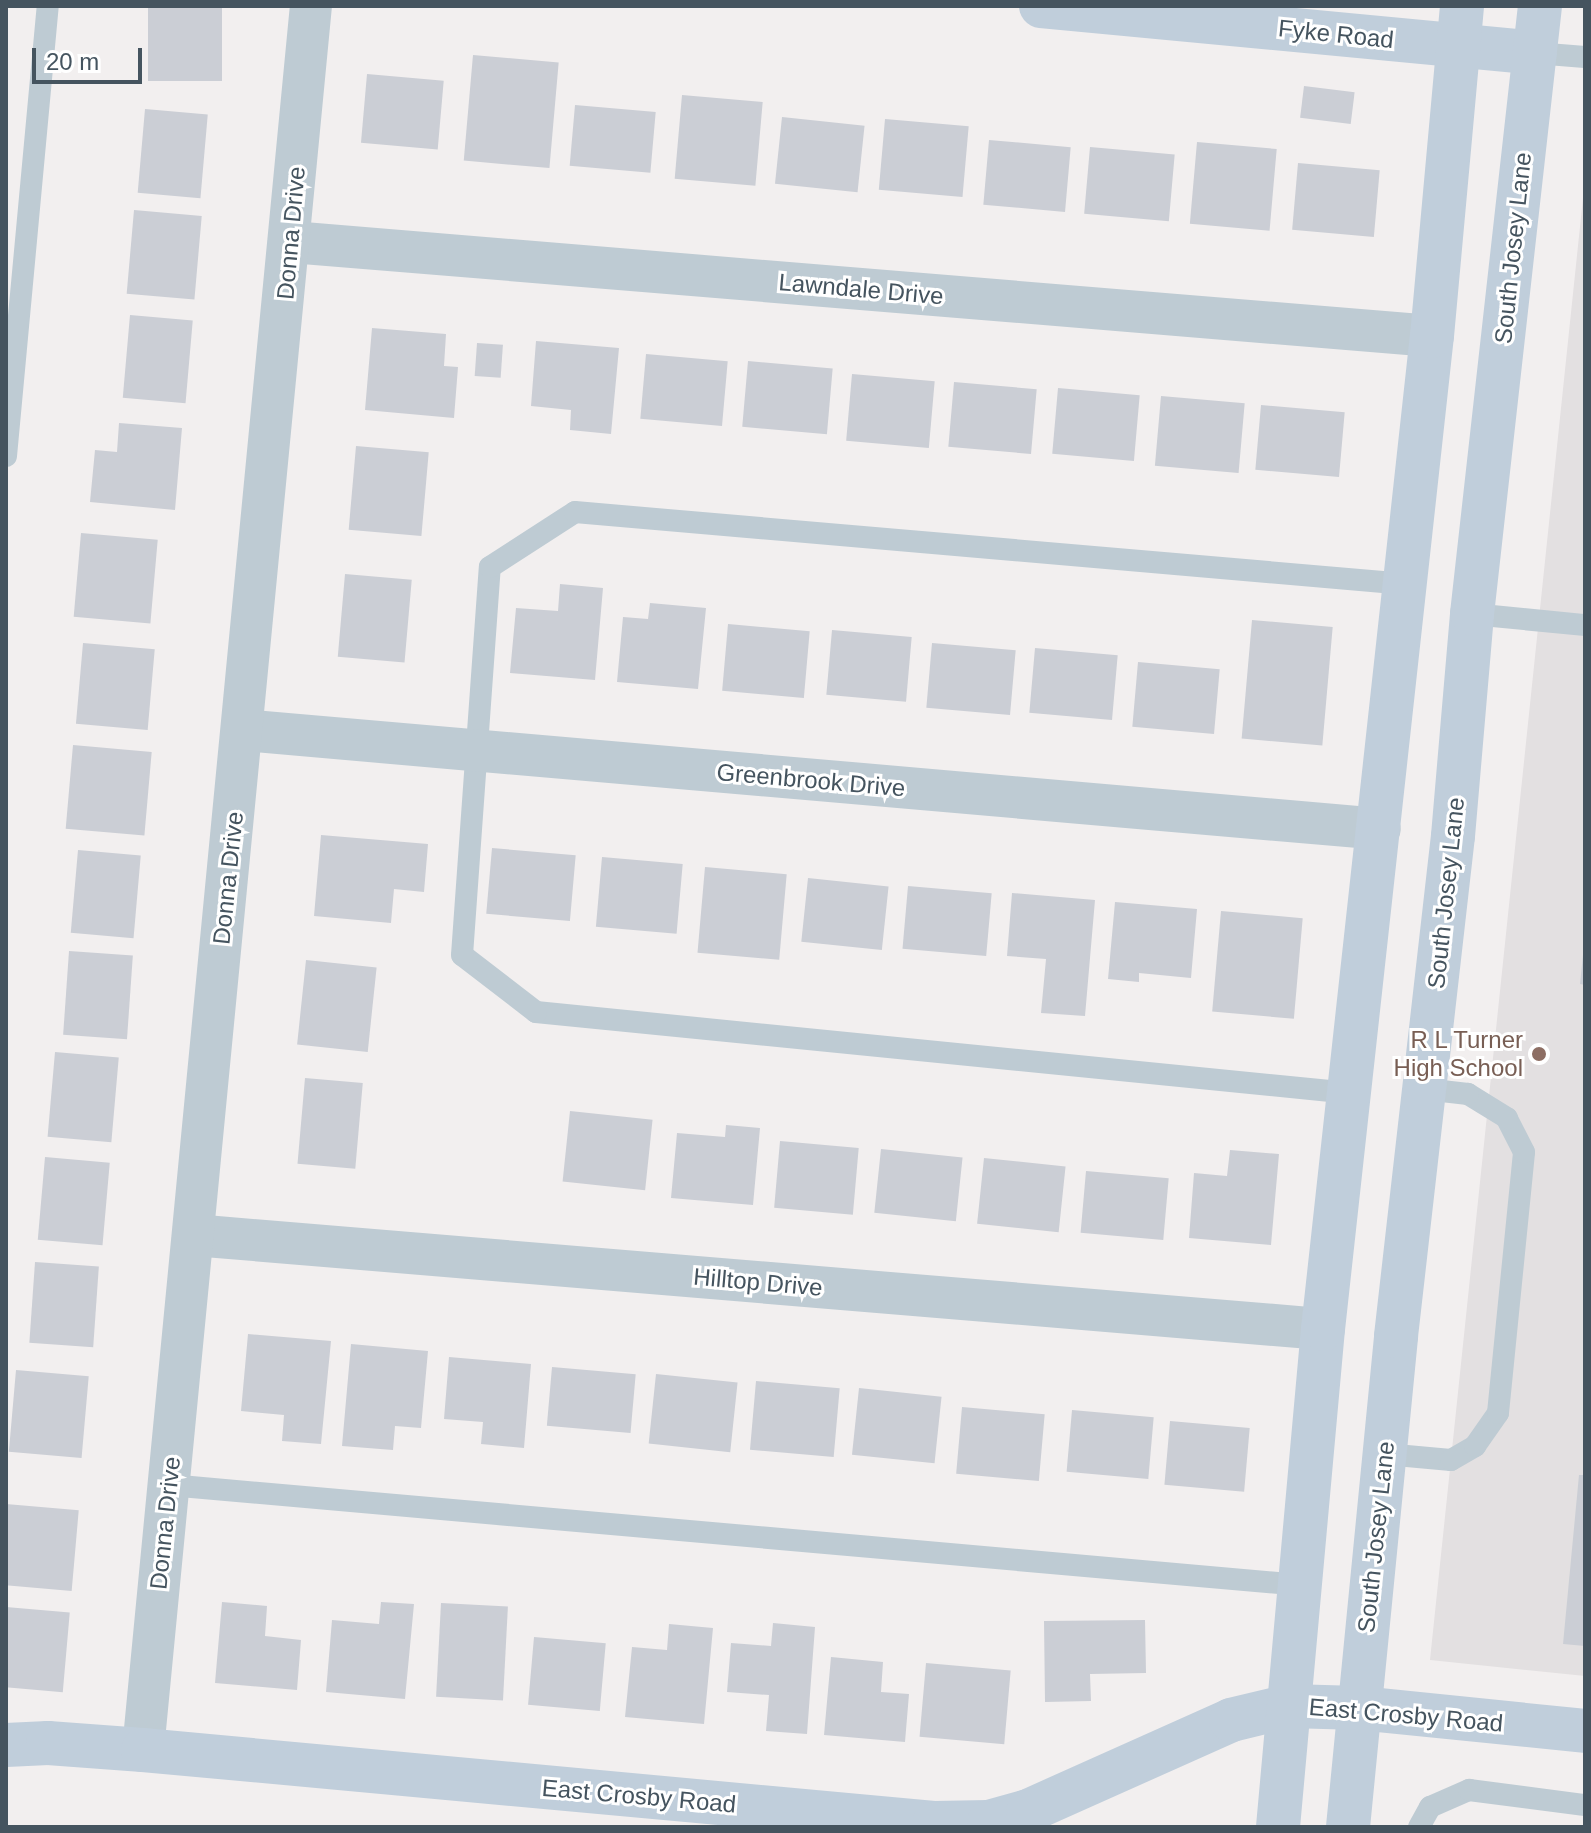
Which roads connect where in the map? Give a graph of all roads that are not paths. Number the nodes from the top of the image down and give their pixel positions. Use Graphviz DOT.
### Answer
graph roads {
  1 [pos="48,6"];
  2 [pos="311,6"];
  3 [pos="1041,6"];
  4 [pos="1540,6"];
  5 [pos="1460,26"];
  6 [pos="1535,53"];
  7 [pos="1585,57"];
  8 [pos="291,242"];
  9 [pos="1432,336"];
  10 [pos="6,456"];
  11 [pos="1406,584"];
  12 [pos="1472,614"];
  13 [pos="1585,625"];
  14 [pos="242,730"];
  15 [pos="478,750"];
  16 [pos="1380,829"];
  17 [pos="1424,1089"];
  18 [pos="1350,1093"];
  19 [pos="193,1235"];
  20 [pos="1323,1329"];
  21 [pos="1385,1454"];
  22 [pos="169,1485"];
  23 [pos="1300,1585"];
  24 [pos="1289,1706"];
  25 [pos="1359,1708"];
  26 [pos="1585,1731"];
  27 [pos="6,1745"];
  28 [pos="143,1750"];
  29 [pos="1585,1805"];
  30 [pos="1278,1827"];
  31 [pos="1348,1827"];
  32 [pos="1419,1827"];
  1 -- 10 [label="lane"];
  2 -- 8 [label="street, Donna Drive"];
  3 -- 5 [label="main road, Fyke Road"];
  4 -- 6 [label="main road, South Josey Lane"];
  5 -- 6 [label="main road, Fyke Road"];
  5 -- 9 [label="main road"];
  6 -- 7 [label="lane"];
  6 -- 12 [label="main road, South Josey Lane"];
  8 -- 9 [label="street, Lawndale Drive"];
  8 -- 14 [label="street, Donna Drive"];
  9 -- 11 [label="main road"];
  11 -- 15 [label="lane"];
  11 -- 16 [label="main road"];
  12 -- 13 [label="lane"];
  12 -- 17 [label="main road, South Josey Lane"];
  14 -- 15 [label="street, Greenbrook Drive"];
  14 -- 19 [label="street, Donna Drive"];
  15 -- 16 [label="street, Greenbrook Drive"];
  15 -- 18 [label="lane"];
  16 -- 18 [label="main road"];
  17 -- 21 [label="main road, South Josey Lane"];
  17 -- 21 [label="lane"];
  18 -- 20 [label="main road"];
  19 -- 20 [label="street, Hilltop Drive"];
  19 -- 22 [label="street, Donna Drive"];
  20 -- 23 [label="main road"];
  21 -- 25 [label="main road, South Josey Lane"];
  22 -- 23 [label="lane"];
  22 -- 28 [label="street, Donna Drive"];
  23 -- 24 [label="main road"];
  24 -- 25 [label="main road, East Crosby Road"];
  24 -- 28 [label="main road, East Crosby Road"];
  24 -- 30 [label="main road"];
  25 -- 26 [label="main road, East Crosby Road"];
  25 -- 31 [label="main road, South Josey Lane"];
  27 -- 28 [label="main road, East Crosby Road"];
  29 -- 32 [label="lane"];
}
